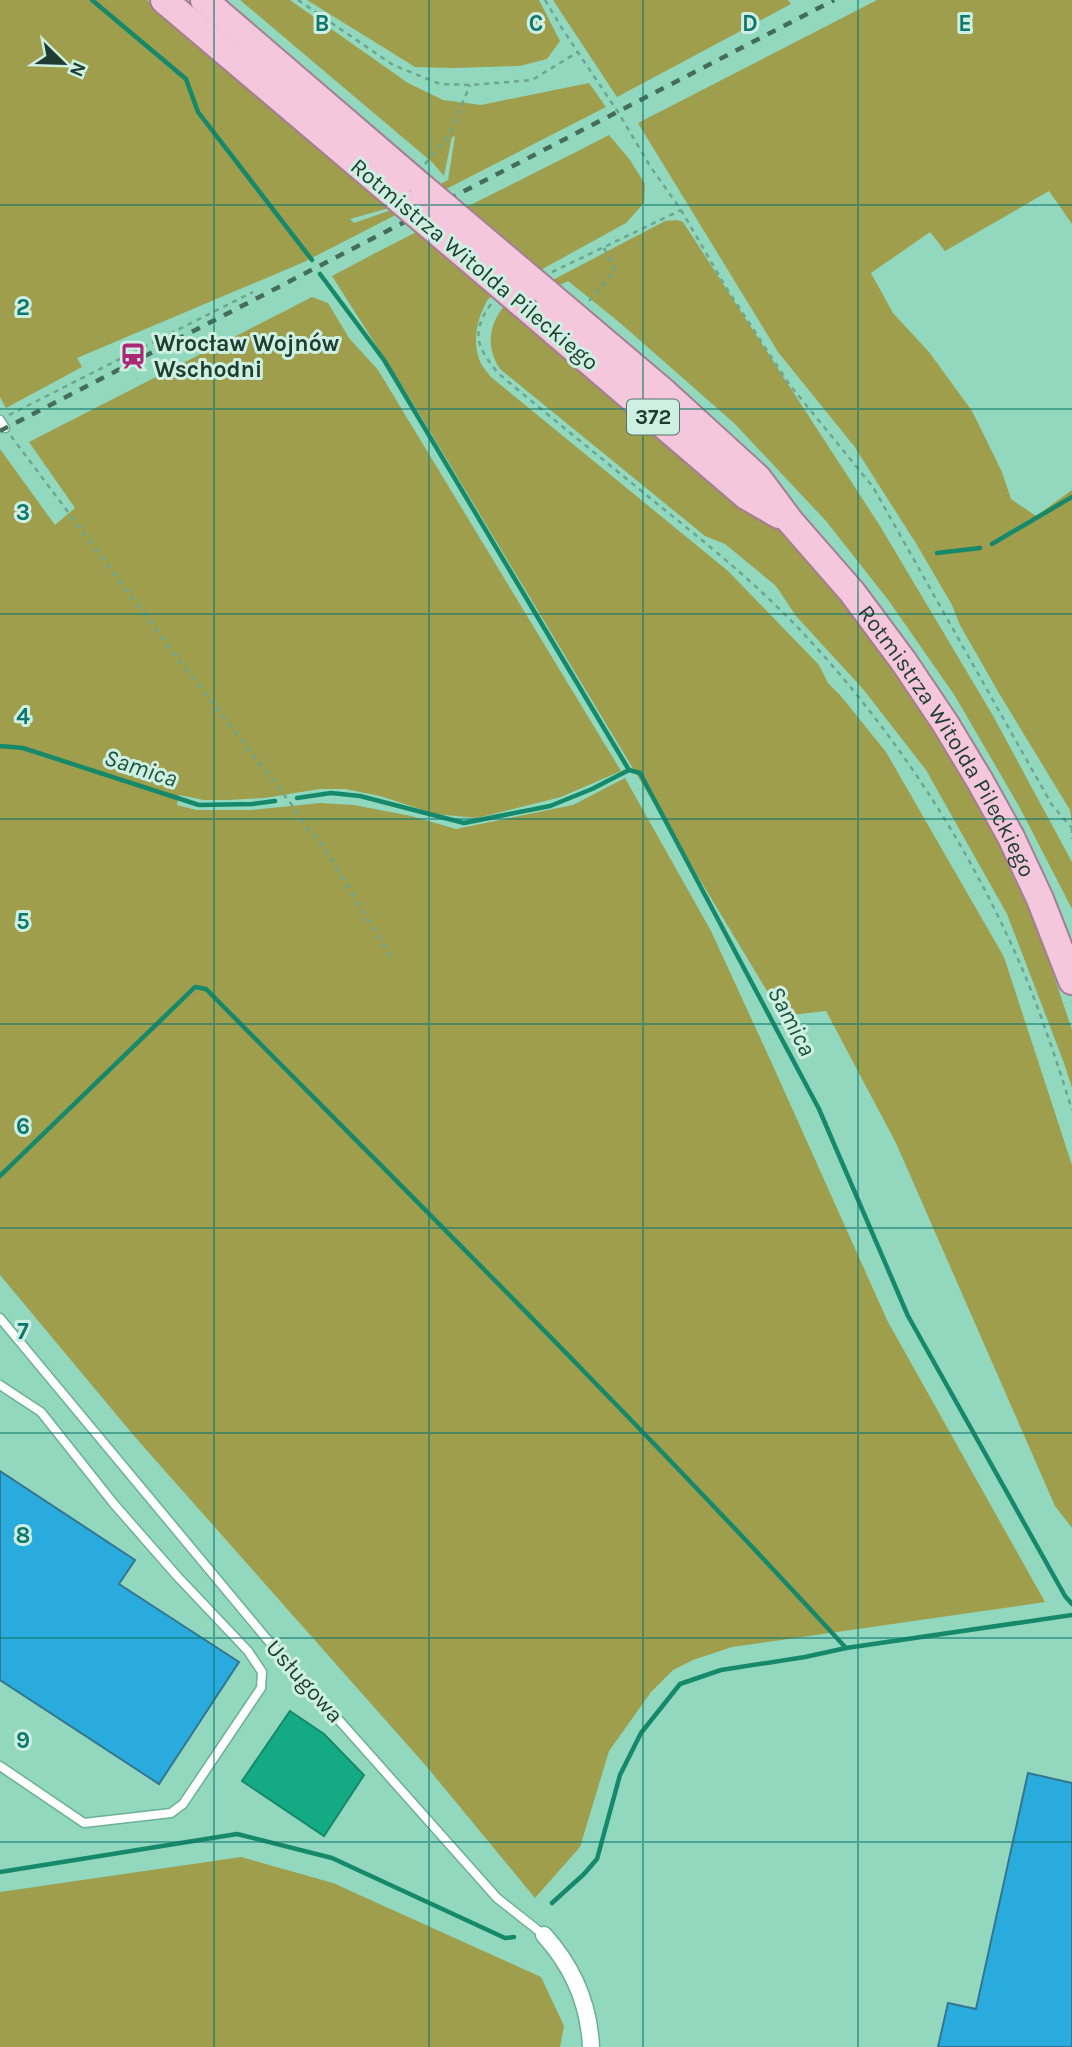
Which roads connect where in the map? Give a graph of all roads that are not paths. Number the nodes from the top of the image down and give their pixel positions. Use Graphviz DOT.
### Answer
graph roads {
  1 [pos="164,0"];
  2 [pos="204,0"];
  3 [pos="412,194"];
  4 [pos="0,420"];
  5 [pos="5,428"];
  6 [pos="790,521"];
  7 [pos="1072,981"];
  8 [pos="0,1318"];
  9 [pos="0,1385"];
  10 [pos="0,1766"];
  11 [pos="544,1935"];
  12 [pos="591,2047"];
  1 -- 3 [label="main road, Rotmistrza Witolda Pileckiego / 372"];
  2 -- 3 [label="main road, Rotmistrza Witolda Pileckiego / 372"];
  3 -- 6 [label="main road, Rotmistrza Witolda Pileckiego / 372, bridge"];
  3 -- 6 [label="main road, Rotmistrza Witolda Pileckiego / 372, bridge"];
  4 -- 5 [label="lane"];
  6 -- 7 [label="main road, Rotmistrza Witolda Pileckiego / 372"];
  8 -- 11 [label="lane, Usługowa"];
  9 -- 10 [label="lane"];
  11 -- 12 [label="street, Usługowa"];
}
